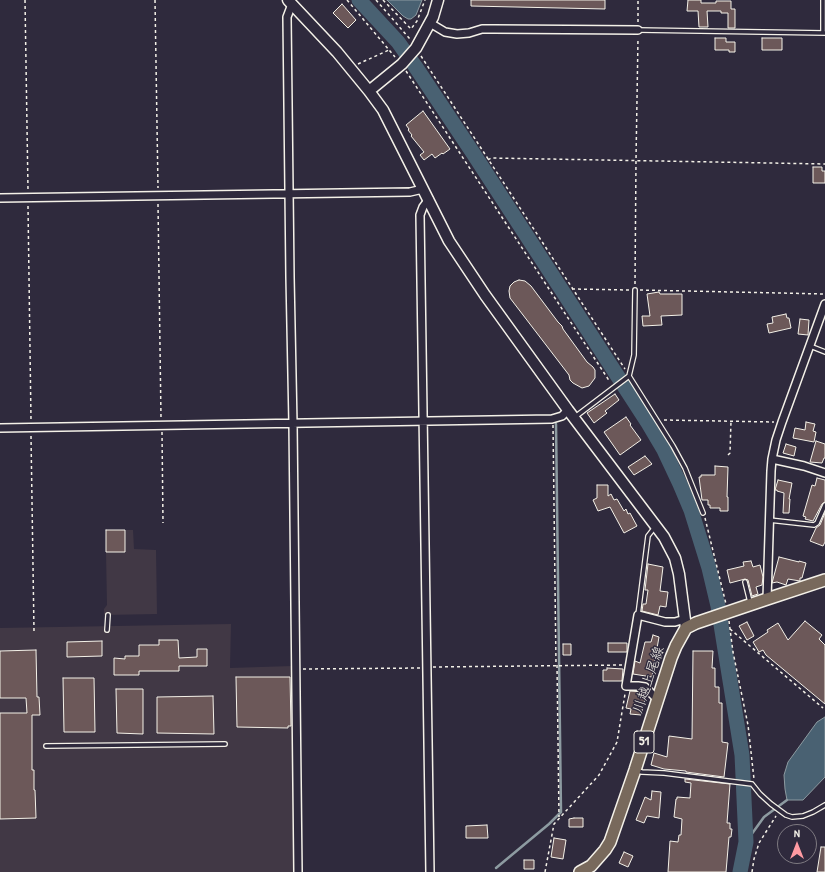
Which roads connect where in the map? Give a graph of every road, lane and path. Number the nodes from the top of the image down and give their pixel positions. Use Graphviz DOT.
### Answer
graph roads {
  1 [pos="24,0"];
  2 [pos="155,0"];
  3 [pos="347,0"];
  4 [pos="376,0"];
  5 [pos="383,0"];
  6 [pos="425,0"];
  7 [pos="438,0"];
  8 [pos="638,0"];
  9 [pos="823,0"];
  10 [pos="290,2"];
  11 [pos="430,23"];
  12 [pos="638,30"];
  13 [pos="824,33"];
  14 [pos="390,49"];
  15 [pos="415,50"];
  16 [pos="402,64"];
  17 [pos="349,68"];
  18 [pos="369,91"];
  19 [pos="488,160"];
  20 [pos="636,160"];
  21 [pos="825,164"];
  22 [pos="423,189"];
  23 [pos="289,193"];
  24 [pos="158,195"];
  25 [pos="0,198"];
  26 [pos="28,198"];
  27 [pos="429,199"];
  28 [pos="572,289"];
  29 [pos="636,290"];
  30 [pos="825,294"];
  31 [pos="825,304"];
  32 [pos="810,346"];
  33 [pos="825,352"];
  34 [pos="628,376"];
  35 [pos="614,387"];
  36 [pos="571,414"];
  37 [pos="552,419"];
  38 [pos="658,420"];
  39 [pos="731,421"];
  40 [pos="423,422"];
  41 [pos="782,422"];
  42 [pos="293,424"];
  43 [pos="161,426"];
  44 [pos="0,428"];
  45 [pos="31,428"];
  46 [pos="728,454"];
  47 [pos="772,459"];
  48 [pos="825,473"];
  49 [pos="825,505"];
  50 [pos="703,513"];
  51 [pos="769,520"];
  52 [pos="163,523"];
  53 [pos="656,526"];
  54 [pos="825,580"];
  55 [pos="745,582"];
  56 [pos="767,599"];
  57 [pos="750,605"];
  58 [pos="727,613"];
  59 [pos="108,615"];
  60 [pos="638,615"];
  61 [pos="685,624"];
  62 [pos="730,629"];
  63 [pos="107,630"];
  64 [pos="34,631"];
  65 [pos="557,665"];
  66 [pos="629,665"];
  67 [pos="427,668"];
  68 [pos="296,669"];
  69 [pos="626,686"];
  70 [pos="657,699"];
  71 [pos="823,708"];
  72 [pos="225,744"];
  73 [pos="46,746"];
  74 [pos="635,770"];
  75 [pos="754,784"];
  76 [pos="825,805"];
  77 [pos="779,810"];
  78 [pos="559,817"];
  79 [pos="298,872"];
  80 [pos="430,872"];
  81 [pos="545,872"];
  82 [pos="583,872"];
  83 [pos="752,872"];
  1 -- 26 [label="path"];
  2 -- 24 [label="path"];
  3 -- 14 [label="path"];
  4 -- 15 [label="path"];
  5 -- 6 [label="path"];
  7 -- 11 [label="street"];
  8 -- 12 [label="path"];
  9 -- 13 [label="lane"];
  10 -- 17 [label="street"];
  10 -- 23 [label="street"];
  11 -- 12 [label="street"];
  11 -- 15 [label="street"];
  12 -- 13 [label="lane"];
  12 -- 20 [label="path"];
  14 -- 16 [label="path"];
  14 -- 17 [label="path"];
  15 -- 16 [label="street"];
  15 -- 19 [label="path"];
  16 -- 18 [label="street"];
  16 -- 35 [label="path"];
  17 -- 18 [label="street"];
  18 -- 22 [label="street"];
  19 -- 20 [label="path"];
  19 -- 28 [label="path"];
  20 -- 21 [label="path"];
  20 -- 29 [label="path"];
  22 -- 23 [label="street"];
  22 -- 27 [label="street"];
  23 -- 24 [label="street"];
  23 -- 42 [label="street"];
  24 -- 26 [label="street"];
  24 -- 43 [label="path"];
  25 -- 26 [label="street"];
  26 -- 45 [label="path"];
  27 -- 36 [label="street"];
  27 -- 40 [label="street"];
  28 -- 29 [label="path"];
  28 -- 34 [label="path"];
  29 -- 30 [label="path"];
  29 -- 34 [label="lane"];
  31 -- 32 [label="street"];
  32 -- 33 [label="lane"];
  32 -- 41 [label="street"];
  34 -- 35 [label="lane"];
  34 -- 38 [label="lane"];
  35 -- 36 [label="lane"];
  36 -- 37 [label="street"];
  36 -- 53 [label="street"];
  37 -- 40 [label="street"];
  37 -- 65 [label="path"];
  38 -- 39 [label="path"];
  38 -- 50 [label="lane"];
  39 -- 41 [label="path"];
  39 -- 46 [label="path"];
  40 -- 42 [label="street"];
  40 -- 67 [label="street"];
  41 -- 47 [label="street"];
  42 -- 43 [label="street"];
  42 -- 68 [label="street"];
  43 -- 45 [label="street"];
  43 -- 52 [label="path"];
  44 -- 45 [label="street"];
  45 -- 64 [label="path"];
  47 -- 48 [label="street"];
  47 -- 51 [label="street"];
  49 -- 51 [label="lane"];
  50 -- 58 [label="path"];
  51 -- 56 [label="street"];
  53 -- 60 [label="lane"];
  53 -- 61 [label="street"];
  54 -- 56 [label="main road"];
  55 -- 57 [label="lane"];
  56 -- 57 [label="main road"];
  57 -- 58 [label="main road"];
  58 -- 61 [label="main road"];
  58 -- 62 [label="path"];
  59 -- 63 [label="lane"];
  60 -- 61 [label="street"];
  60 -- 66 [label="street"];
  61 -- 70 [label="main road, 川越上尾線 / 51"];
  62 -- 71 [label="path"];
  62 -- 75 [label="path"];
  65 -- 66 [label="path"];
  65 -- 67 [label="path"];
  65 -- 78 [label="path"];
  66 -- 69 [label="street"];
  67 -- 68 [label="path"];
  67 -- 80 [label="street"];
  68 -- 79 [label="street"];
  69 -- 70 [label="street"];
  69 -- 78 [label="path"];
  70 -- 74 [label="main road, 川越上尾線 / 51"];
  72 -- 73 [label="lane"];
  74 -- 75 [label="lane"];
  74 -- 82 [label="main road, 川越上尾線 / 51"];
  75 -- 77 [label="lane"];
  76 -- 77 [label="lane"];
  77 -- 83 [label="path"];
  78 -- 81 [label="path"];
}
